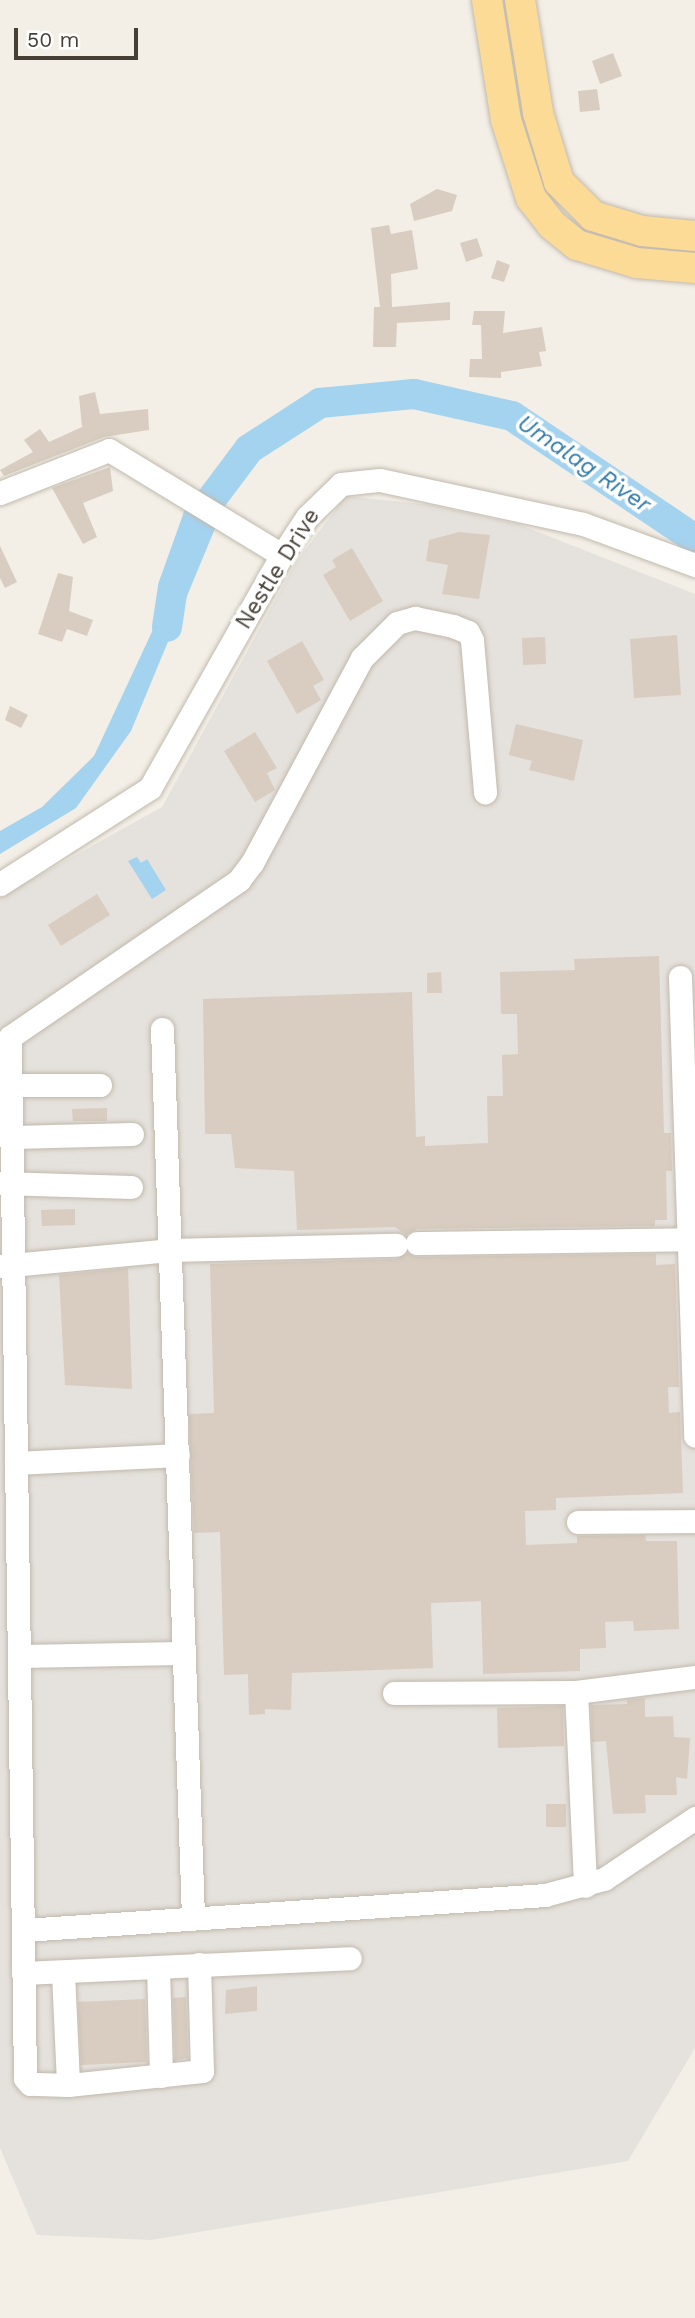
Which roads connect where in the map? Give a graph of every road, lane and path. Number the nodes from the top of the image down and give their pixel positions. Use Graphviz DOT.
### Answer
graph roads {
  1 [pos="487,0"];
  2 [pos="520,0"];
  3 [pos="695,236"];
  4 [pos="695,268"];
  5 [pos="0,494"];
  6 [pos="282,555"];
  7 [pos="695,565"];
  8 [pos="485,792"];
  9 [pos="0,884"];
  10 [pos="681,978"];
  11 [pos="162,1029"];
  12 [pos="6,1085"];
  13 [pos="100,1085"];
  14 [pos="132,1134"];
  15 [pos="13,1137"];
  16 [pos="7,1183"];
  17 [pos="131,1188"];
  18 [pos="691,1239"];
  19 [pos="169,1250"];
  20 [pos="7,1265"];
  21 [pos="695,1436"];
  22 [pos="178,1455"];
  23 [pos="16,1463"];
  24 [pos="695,1521"];
  25 [pos="578,1522"];
  26 [pos="181,1653"];
  27 [pos="19,1656"];
  28 [pos="695,1676"];
  29 [pos="576,1692"];
  30 [pos="394,1693"];
  31 [pos="695,1818"];
  32 [pos="585,1886"];
  33 [pos="193,1916"];
  34 [pos="24,1930"];
  35 [pos="350,1958"];
  36 [pos="199,1964"];
  37 [pos="158,1967"];
  38 [pos="23,1973"];
  39 [pos="63,1973"];
  40 [pos="161,2076"];
  41 [pos="68,2085"];
  1 -- 4 [label="main road"];
  2 -- 3 [label="main road"];
  5 -- 6 [label="street"];
  6 -- 7 [label="street, Nestle Drive"];
  6 -- 9 [label="street, Nestle Drive"];
  8 -- 12 [label="street"];
  10 -- 18 [label="street"];
  11 -- 19 [label="street"];
  12 -- 13 [label="street"];
  12 -- 15 [label="street"];
  14 -- 15 [label="street"];
  15 -- 16 [label="street"];
  16 -- 17 [label="street"];
  16 -- 20 [label="street"];
  18 -- 19 [label="street"];
  18 -- 21 [label="street"];
  19 -- 20 [label="street"];
  19 -- 22 [label="street"];
  20 -- 23 [label="street"];
  22 -- 23 [label="street"];
  22 -- 26 [label="street"];
  23 -- 27 [label="street"];
  24 -- 25 [label="street"];
  26 -- 27 [label="street"];
  26 -- 33 [label="street"];
  27 -- 34 [label="street"];
  28 -- 29 [label="street"];
  29 -- 30 [label="street"];
  29 -- 32 [label="street"];
  31 -- 32 [label="street"];
  32 -- 33 [label="street"];
  33 -- 34 [label="street"];
  34 -- 38 [label="street"];
  35 -- 36 [label="street"];
  36 -- 37 [label="street"];
  36 -- 40 [label="street"];
  37 -- 39 [label="street"];
  37 -- 40 [label="street"];
  38 -- 39 [label="street"];
  38 -- 41 [label="street"];
  39 -- 41 [label="street"];
  40 -- 41 [label="street"];
}
